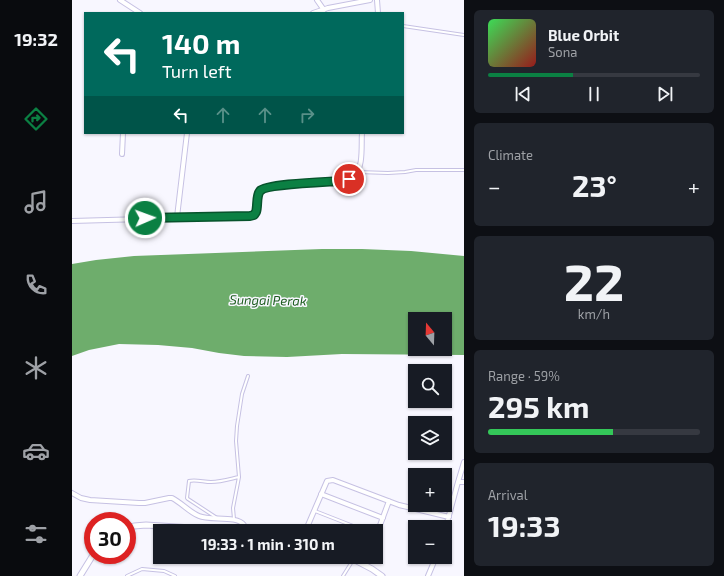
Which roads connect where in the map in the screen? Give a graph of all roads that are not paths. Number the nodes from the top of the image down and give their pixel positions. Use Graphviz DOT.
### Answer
graph roads {
  1 [pos="120,0"];
  2 [pos="317,0"];
  3 [pos="370,0"];
  4 [pos="377,0"];
  5 [pos="324,10"];
  6 [pos="138,12"];
  7 [pos="317,12"];
  8 [pos="378,12"];
  9 [pos="404,26"];
  10 [pos="464,34"];
  11 [pos="123,134"];
  12 [pos="187,134"];
  13 [pos="362,134"];
  14 [pos="122,154"];
  15 [pos="464,170"];
  16 [pos="358,172"];
  17 [pos="177,217"];
  18 [pos="72,221"];
  19 [pos="248,376"];
  20 [pos="464,462"];
  21 [pos="240,477"];
  22 [pos="458,482"];
  23 [pos="464,482"];
  24 [pos="72,493"];
  25 [pos="321,494"];
  26 [pos="389,501"];
  27 [pos="314,510"];
  28 [pos="449,517"];
  29 [pos="383,518"];
  30 [pos="220,519"];
  31 [pos="234,519"];
  32 [pos="448,520"];
  33 [pos="243,524"];
  34 [pos="308,524"];
  35 [pos="349,524"];
  36 [pos="381,524"];
  37 [pos="153,525"];
  38 [pos="136,526"];
  39 [pos="87,564"];
  40 [pos="348,564"];
  41 [pos="362,564"];
  42 [pos="433,564"];
  43 [pos="80,576"];
  44 [pos="128,576"];
  45 [pos="175,576"];
  46 [pos="343,576"];
  47 [pos="382,576"];
  48 [pos="428,576"];
  1 -- 6 [label="street"];
  2 -- 5 [label="street"];
  3 -- 5 [label="street"];
  4 -- 8 [label="street"];
  5 -- 7 [label="street"];
  9 -- 10 [label="lane"];
  11 -- 14 [label="street"];
  12 -- 17 [label="street"];
  13 -- 16 [label="street"];
  15 -- 16 [label="lane"];
  16 -- 17 [label="street"];
  17 -- 18 [label="street"];
  19 -- 21 [label="lane"];
  20 -- 22 [label="street"];
  21 -- 30 [label="lane"];
  21 -- 31 [label="lane"];
  22 -- 23 [label="street"];
  22 -- 28 [label="street"];
  24 -- 30 [label="street"];
  25 -- 26 [label="street"];
  25 -- 27 [label="street"];
  25 -- 29 [label="street"];
  26 -- 28 [label="street"];
  26 -- 29 [label="street"];
  27 -- 34 [label="street"];
  27 -- 35 [label="lane"];
  28 -- 32 [label="street"];
  29 -- 36 [label="street"];
  30 -- 31 [label="street"];
  31 -- 33 [label="street"];
  37 -- 38 [label="street"];
  39 -- 43 [label="street"];
  40 -- 46 [label="lane"];
  41 -- 47 [label="street"];
  42 -- 48 [label="street"];
  44 -- 45 [label="lane"];
}
